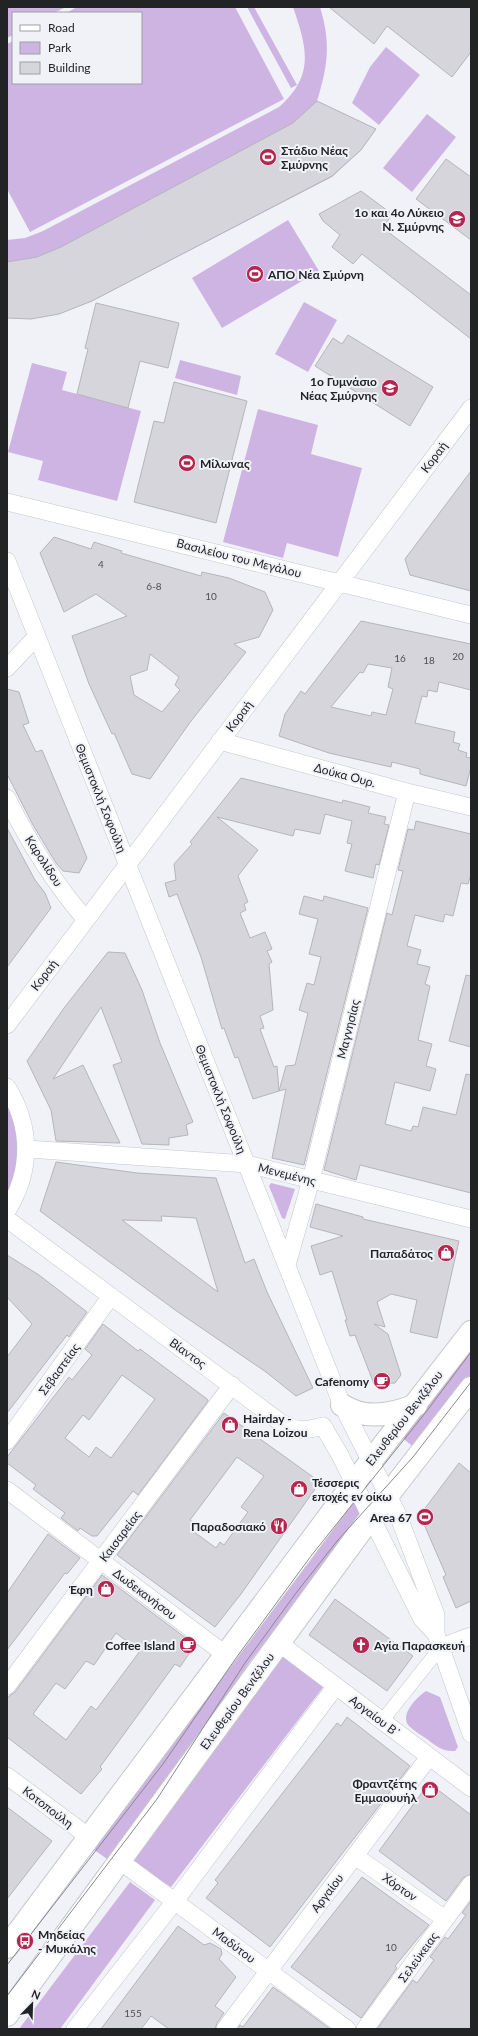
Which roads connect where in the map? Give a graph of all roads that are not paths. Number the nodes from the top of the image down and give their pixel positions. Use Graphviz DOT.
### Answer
graph roads {
  1 [pos="471,408"];
  2 [pos="7,502"];
  3 [pos="7,562"];
  4 [pos="339,582"];
  5 [pos="471,615"];
  6 [pos="37,636"];
  7 [pos="7,668"];
  8 [pos="220,741"];
  9 [pos="407,792"];
  10 [pos="7,798"];
  11 [pos="471,807"];
  12 [pos="127,863"];
  13 [pos="86,920"];
  14 [pos="7,1025"];
  15 [pos="7,1087"];
  16 [pos="27,1149"];
  17 [pos="246,1164"];
  18 [pos="311,1180"];
  19 [pos="7,1211"];
  20 [pos="471,1218"];
  21 [pos="7,1219"];
  22 [pos="287,1266"];
  23 [pos="111,1296"];
  24 [pos="471,1332"];
  25 [pos="232,1386"];
  26 [pos="471,1388"];
  27 [pos="342,1405"];
  28 [pos="416,1405"];
  29 [pos="323,1426"];
  30 [pos="7,1442"];
  31 [pos="370,1462"];
  32 [pos="354,1483"];
  33 [pos="7,1490"];
  34 [pos="389,1497"];
  35 [pos="371,1518"];
  36 [pos="102,1562"];
  37 [pos="471,1636"];
  38 [pos="438,1641"];
  39 [pos="279,1643"];
  40 [pos="226,1655"];
  41 [pos="7,1686"];
  42 [pos="336,1686"];
  43 [pos="382,1721"];
  44 [pos="471,1734"];
  45 [pos="429,1757"];
  46 [pos="7,1776"];
  47 [pos="471,1788"];
  48 [pos="89,1837"];
  49 [pos="355,1856"];
  50 [pos="120,1861"];
  51 [pos="471,1884"];
  52 [pos="175,1901"];
  53 [pos="446,1919"];
  54 [pos="7,1947"];
  55 [pos="268,1970"];
  56 [pos="7,2016"];
  57 [pos="75,2029"];
  58 [pos="225,2029"];
  59 [pos="347,2029"];
  60 [pos="365,2029"];
  1 -- 4 [label="street, Κοραή"];
  2 -- 4 [label="street, Βασιλείου του Μεγάλου"];
  3 -- 6 [label="street, Θεμιστοκλή Σοφούλη"];
  4 -- 5 [label="street, Βασιλείου του Μεγάλου"];
  4 -- 8 [label="street, Κοραή"];
  6 -- 7 [label="street"];
  6 -- 12 [label="street, Θεμιστοκλή Σοφούλη"];
  8 -- 9 [label="street, Δούκα Ουρ."];
  8 -- 12 [label="street, Κοραή"];
  9 -- 11 [label="street, Δούκα Ουρ."];
  9 -- 18 [label="street, Μαγνησίας"];
  10 -- 13 [label="street, Καρολίδου"];
  12 -- 13 [label="street, Κοραή"];
  12 -- 17 [label="street, Θεμιστοκλή Σοφούλη"];
  13 -- 14 [label="street, Κοραή"];
  15 -- 16 [label="street"];
  16 -- 17 [label="street, Μενεμένης"];
  16 -- 19 [label="street"];
  17 -- 18 [label="street, Μενεμένης"];
  17 -- 22 [label="street, Θεμιστοκλή Σοφούλη"];
  18 -- 20 [label="street, Μενεμένης"];
  18 -- 22 [label="street, Μαγνησίας"];
  21 -- 23 [label="street, Βίαντος"];
  22 -- 27 [label="street, Θεμιστοκλή Σοφούλη"];
  23 -- 25 [label="street, Βίαντος"];
  23 -- 30 [label="street, Σεβαστείας"];
  24 -- 28 [label="main road, Ελευθερίου Βενιζέλου"];
  25 -- 29 [label="street, Βίαντος"];
  25 -- 36 [label="street, Καισαρείας"];
  26 -- 34 [label="main road, Ελευθερίου Βενιζέλου"];
  27 -- 28 [label="main road"];
  27 -- 29 [label="street"];
  27 -- 31 [label="street, Θεμιστοκλή Σοφούλη"];
  28 -- 31 [label="main road, Ελευθερίου Βενιζέλου"];
  29 -- 32 [label="street"];
  31 -- 32 [label="main road, Ελευθερίου Βενιζέλου"];
  31 -- 34 [label="street, Θεμιστοκλή Σοφούλη"];
  32 -- 35 [label="street, Θεμιστοκλή Σοφούλη"];
  32 -- 40 [label="main road, Ελευθερίου Βενιζέλου"];
  33 -- 36 [label="street, Δωδεκανήσου"];
  34 -- 35 [label="main road, Ελευθερίου Βενιζέλου"];
  34 -- 38 [label="street, Θεμιστοκλή Σοφούλη"];
  35 -- 38 [label="street, Θεμιστοκλή Σοφούλη"];
  35 -- 39 [label="main road, Ελευθερίου Βενιζέλου"];
  36 -- 40 [label="street, Δωδεκανήσου"];
  36 -- 41 [label="street, Καισαρείας"];
  37 -- 38 [label="street"];
  38 -- 43 [label="street"];
  38 -- 44 [label="street, Θεμιστοκλή Σοφούλη"];
  39 -- 42 [label="street, Αργαίου Β᾽"];
  39 -- 50 [label="main road, Ελευθερίου Βενιζέλου"];
  40 -- 48 [label="main road, Ελευθερίου Βενιζέλου"];
  42 -- 43 [label="street, Αργαίου Β᾽"];
  42 -- 52 [label="street"];
  43 -- 45 [label="street, Αργαίου Β᾽"];
  45 -- 47 [label="street, Αργαίου Β᾽"];
  45 -- 49 [label="street, Αργαίου"];
  46 -- 48 [label="street, Κοτοπούλη"];
  48 -- 54 [label="main road, Ελευθερίου Βενιζέλου"];
  49 -- 53 [label="street, Χόρτον"];
  49 -- 55 [label="street, Αργαίου"];
  50 -- 52 [label="street, Μαδύτου"];
  50 -- 56 [label="main road, Ελευθερίου Βενιζέλου"];
  51 -- 53 [label="street, Σελεύκειας"];
  52 -- 55 [label="street, Μαδύτου"];
  52 -- 57 [label="street"];
  53 -- 60 [label="street, Σελεύκειας"];
  55 -- 58 [label="street, Αργαίου"];
  55 -- 59 [label="street, Μαδύτου"];
}
